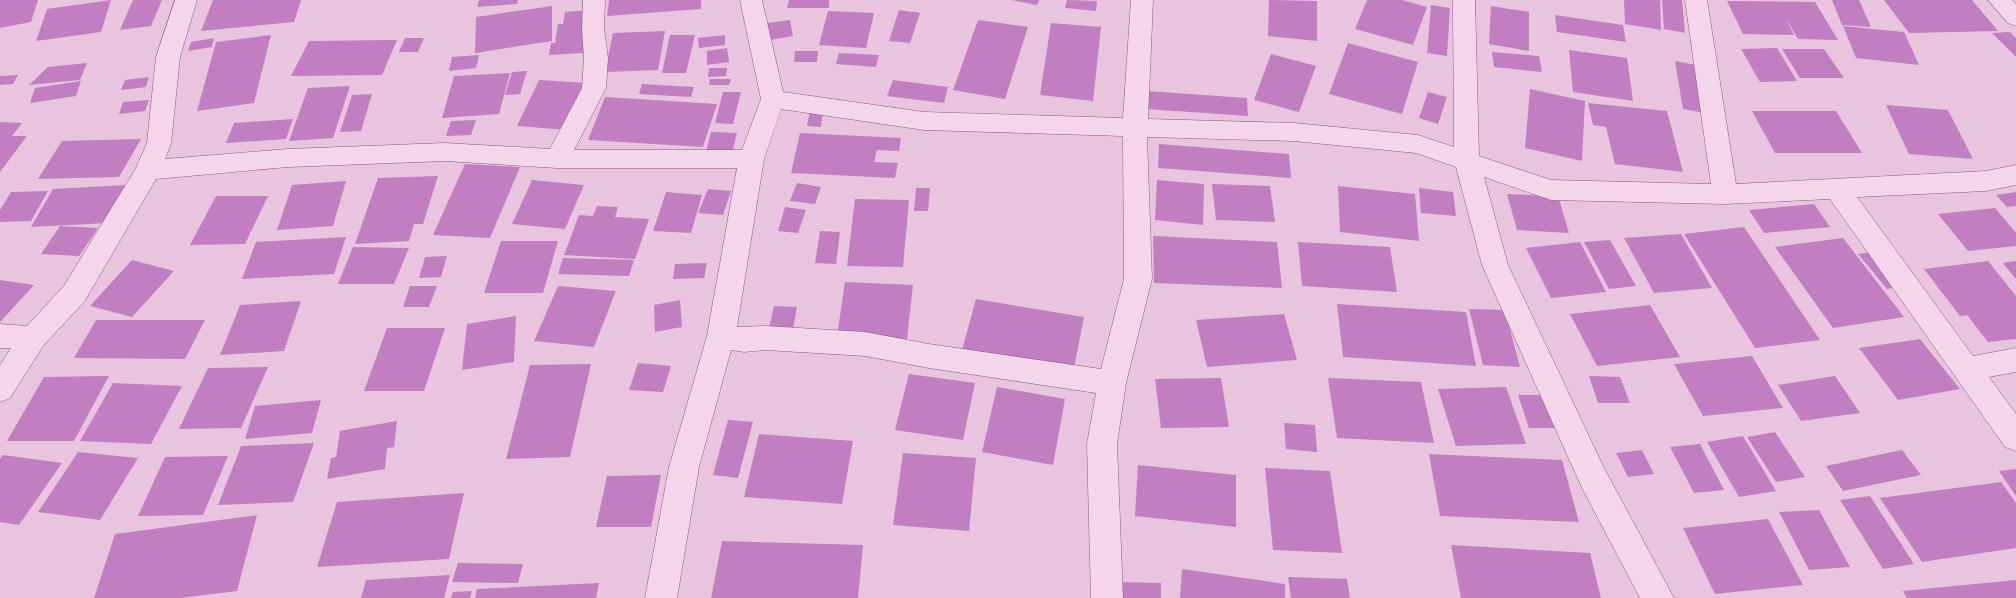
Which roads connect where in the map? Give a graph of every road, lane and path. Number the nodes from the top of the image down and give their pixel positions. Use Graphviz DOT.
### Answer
graph roads {
  1 [pos="186,0"];
  2 [pos="594,0"];
  3 [pos="751,0"];
  4 [pos="1142,0"];
  5 [pos="1464,0"];
  6 [pos="1696,0"];
  7 [pos="1999,0"];
  8 [pos="2016,18"];
  9 [pos="773,99"];
  10 [pos="1135,129"];
  11 [pos="558,159"];
  12 [pos="751,159"];
  13 [pos="1467,162"];
  14 [pos="148,170"];
  15 [pos="2016,175"];
  16 [pos="1837,188"];
  17 [pos="1725,194"];
  18 [pos="0,336"];
  19 [pos="721,336"];
  20 [pos="33,338"];
  21 [pos="2016,360"];
  22 [pos="1968,369"];
  23 [pos="1112,382"];
  24 [pos="0,390"];
  25 [pos="2016,438"];
  26 [pos="661,598"];
  27 [pos="1107,598"];
  28 [pos="1658,598"];
  1 -- 14 [label="street"];
  2 -- 11 [label="street"];
  3 -- 9 [label="street"];
  4 -- 10 [label="street"];
  5 -- 13 [label="street"];
  6 -- 17 [label="street"];
  7 -- 8 [label="street"];
  9 -- 10 [label="street"];
  9 -- 12 [label="street"];
  10 -- 13 [label="street"];
  10 -- 23 [label="street"];
  11 -- 12 [label="street"];
  11 -- 14 [label="street"];
  12 -- 19 [label="street"];
  13 -- 17 [label="street"];
  13 -- 28 [label="street"];
  14 -- 20 [label="street"];
  15 -- 16 [label="street"];
  16 -- 17 [label="street"];
  16 -- 22 [label="street"];
  18 -- 20 [label="street"];
  19 -- 23 [label="street"];
  19 -- 26 [label="street"];
  20 -- 24 [label="street"];
  21 -- 22 [label="street"];
  22 -- 25 [label="street"];
  23 -- 27 [label="street"];
}
